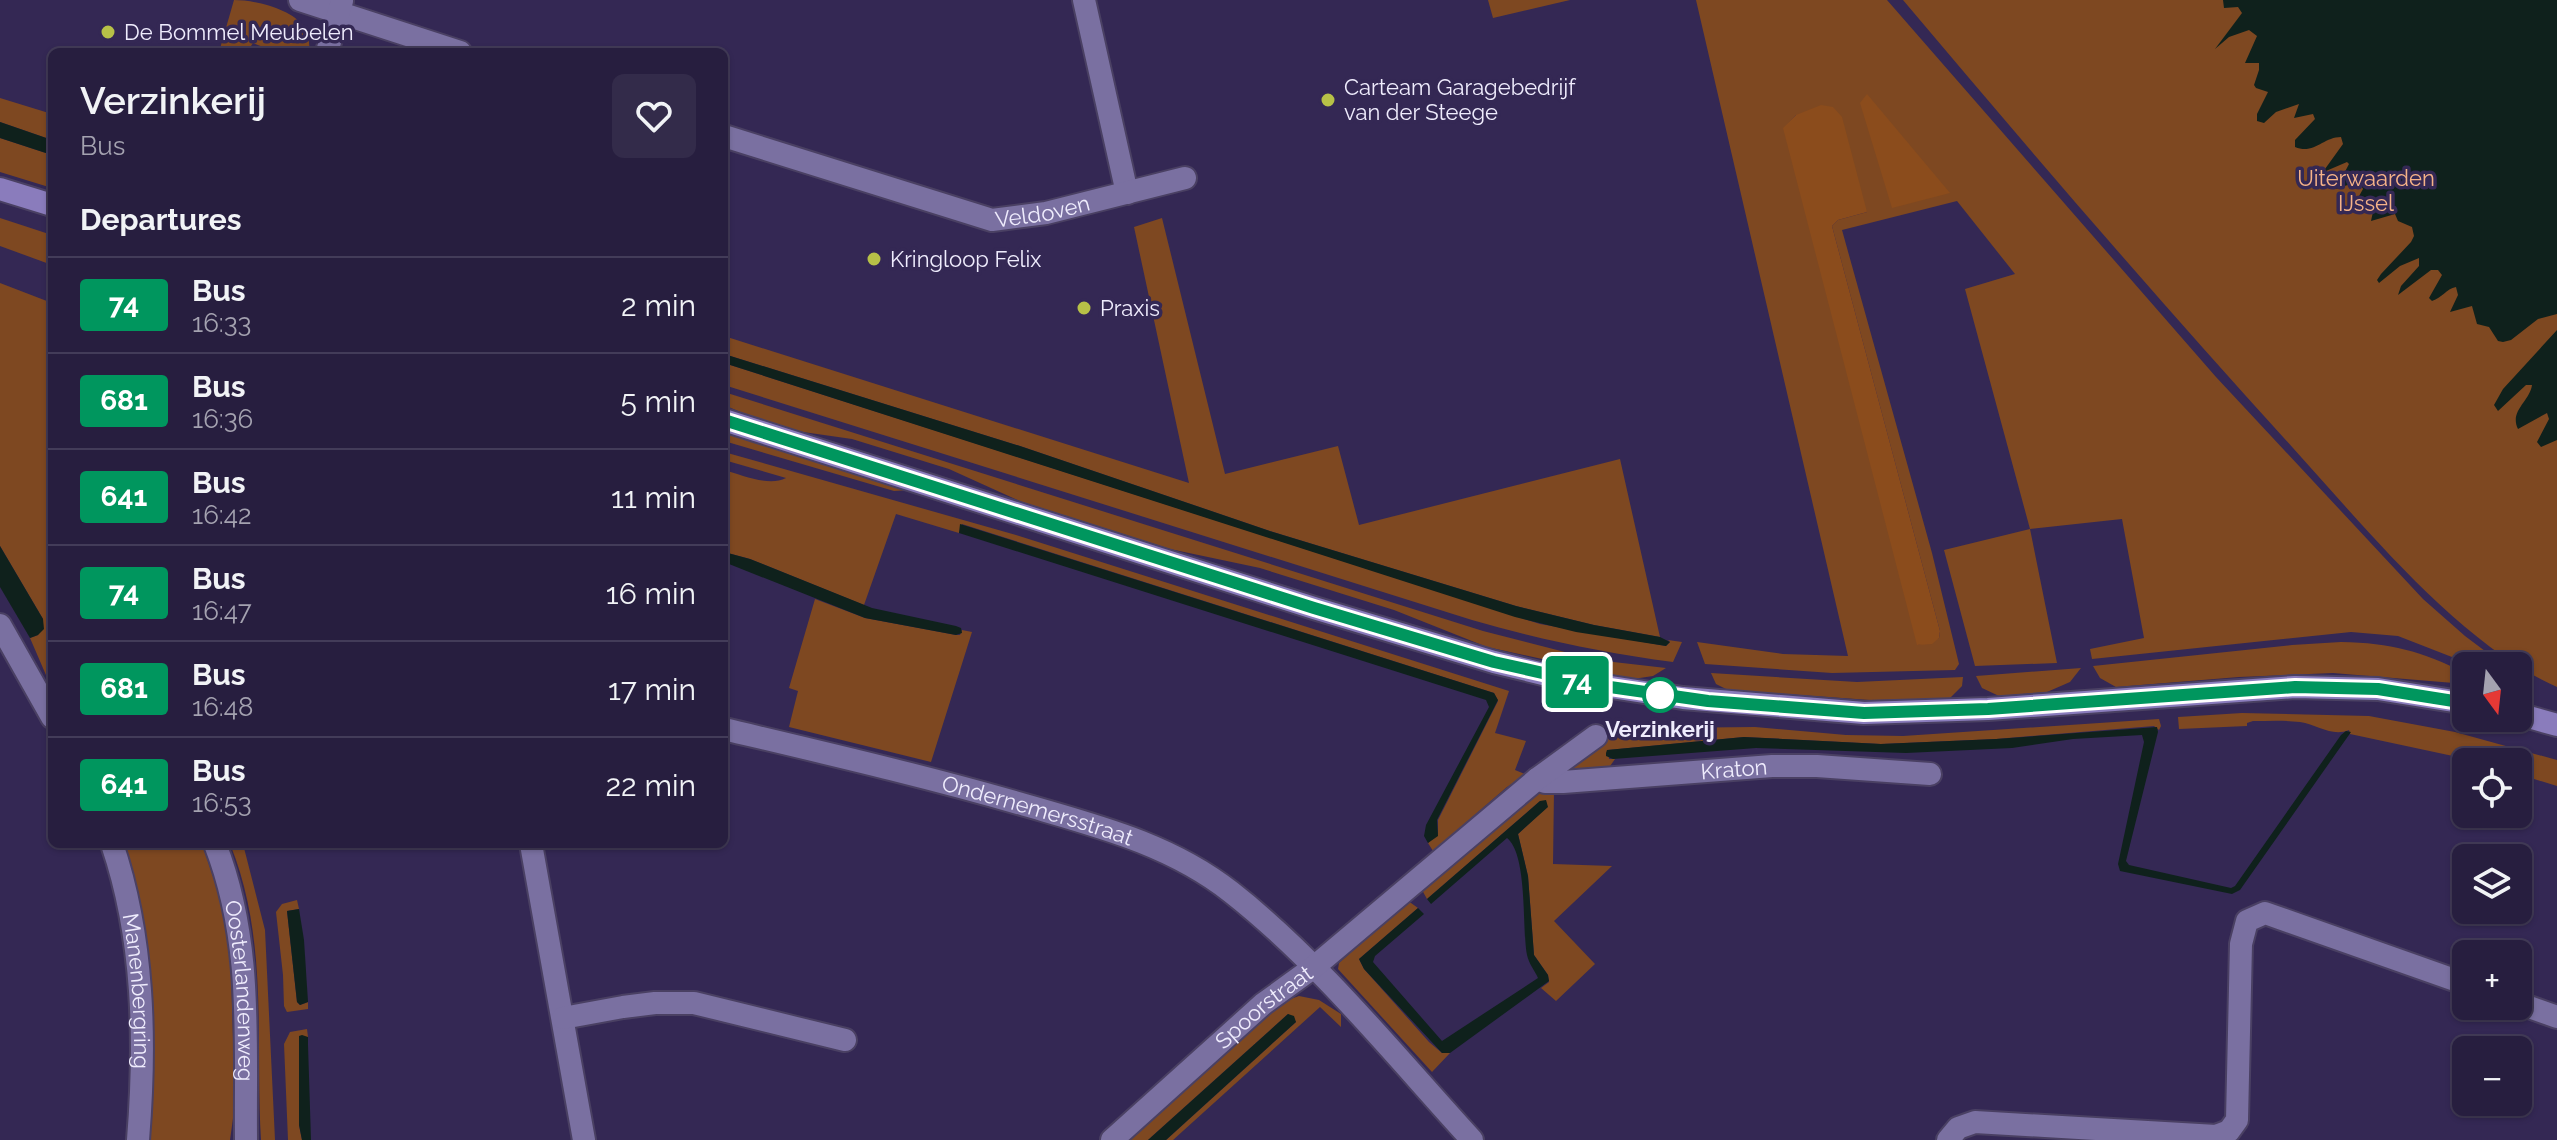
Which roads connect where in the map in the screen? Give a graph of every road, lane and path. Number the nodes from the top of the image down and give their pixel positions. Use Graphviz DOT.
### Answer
graph roads {
  1 [pos="300,0"];
  2 [pos="1084,0"];
  3 [pos="341,6"];
  4 [pos="328,48"];
  5 [pos="450,48"];
  6 [pos="728,137"];
  7 [pos="1185,178"];
  8 [pos="0,189"];
  9 [pos="1127,193"];
  10 [pos="48,204"];
  11 [pos="728,421"];
  12 [pos="0,625"];
  13 [pos="2452,701"];
  14 [pos="48,710"];
  15 [pos="2532,718"];
  16 [pos="2557,725"];
  17 [pos="728,730"];
  18 [pos="1596,736"];
  19 [pos="1930,774"];
  20 [pos="1537,779"];
  21 [pos="113,848"];
  22 [pos="216,848"];
  23 [pos="532,848"];
  24 [pos="1314,967"];
  25 [pos="2452,979"];
  26 [pos="2532,1008"];
  27 [pos="2557,1017"];
  28 [pos="563,1018"];
  29 [pos="845,1040"];
  30 [pos="138,1140"];
  31 [pos="246,1140"];
  32 [pos="584,1140"];
  33 [pos="1112,1140"];
  34 [pos="1472,1140"];
  35 [pos="1948,1140"];
  1 -- 3 [label="street"];
  2 -- 9 [label="street"];
  3 -- 4 [label="street"];
  3 -- 5 [label="street"];
  6 -- 9 [label="street, Veldoven"];
  7 -- 9 [label="street, Veldoven"];
  8 -- 10 [label="main road"];
  11 -- 13 [label="main road"];
  12 -- 14 [label="street"];
  15 -- 16 [label="main road"];
  17 -- 24 [label="street, Ondernemersstraat"];
  18 -- 20 [label="street"];
  19 -- 20 [label="street, Kraton"];
  20 -- 24 [label="street"];
  21 -- 30 [label="street, Manenbergring"];
  22 -- 31 [label="street, Oosterlandenweg"];
  23 -- 28 [label="street"];
  24 -- 33 [label="street, Spoorstraat"];
  24 -- 34 [label="street, Spoorstraat"];
  25 -- 35 [label="street"];
  26 -- 27 [label="street"];
  28 -- 29 [label="street"];
  28 -- 32 [label="street"];
}
